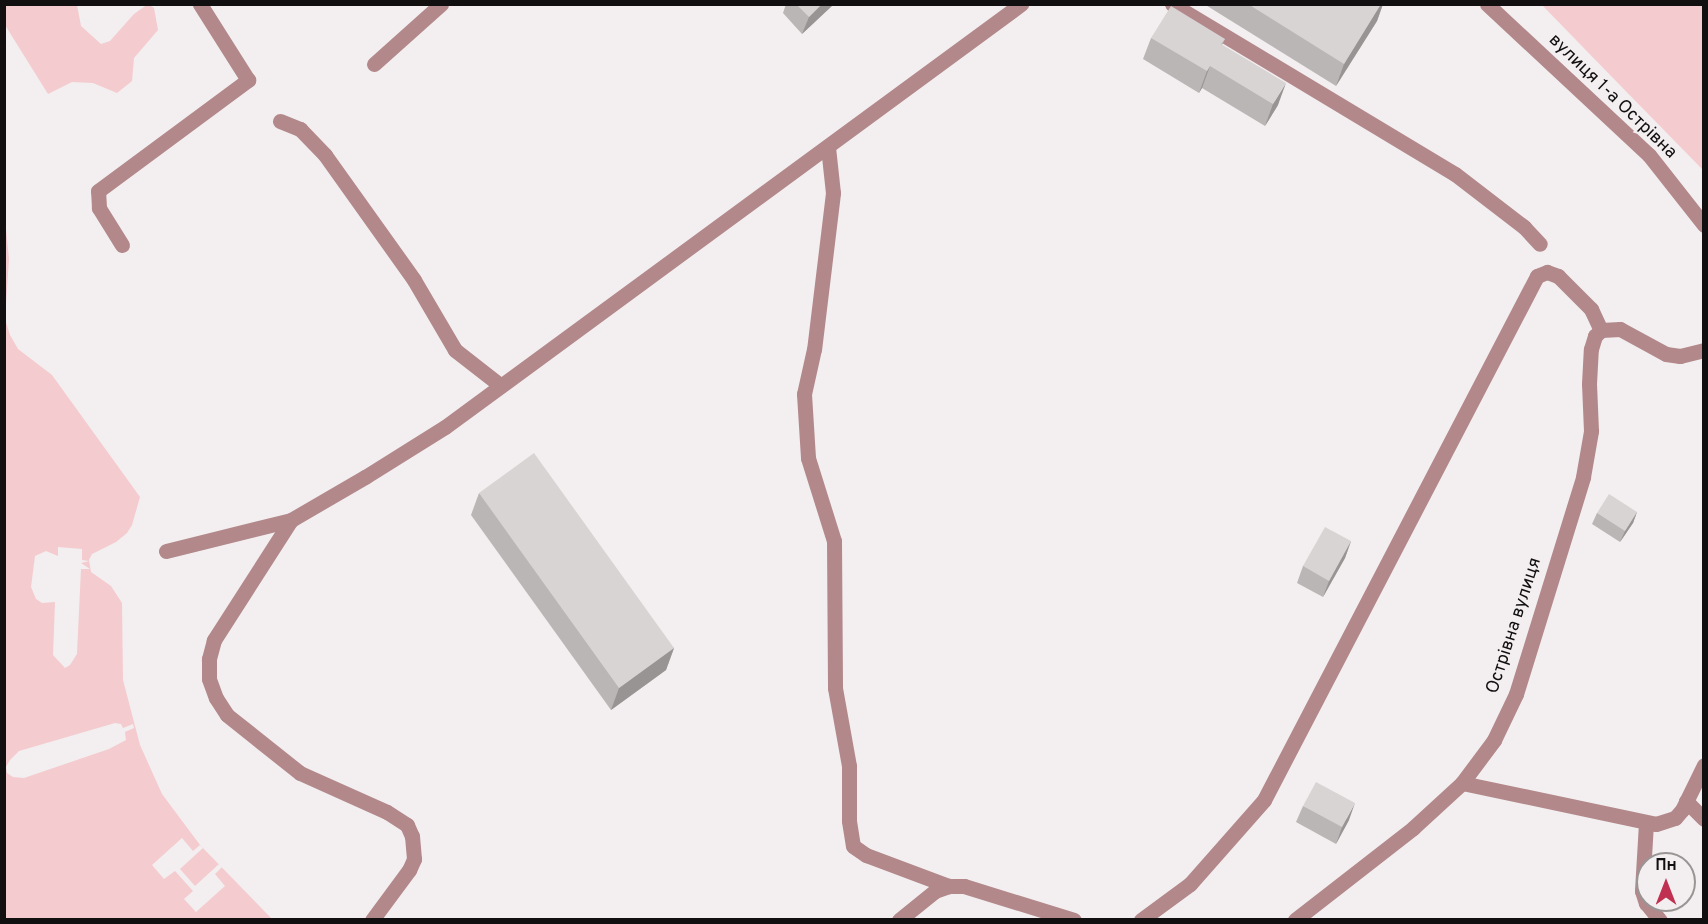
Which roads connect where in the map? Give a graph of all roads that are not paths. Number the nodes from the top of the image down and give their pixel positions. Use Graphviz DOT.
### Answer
graph roads {
  1 [pos="200,4"];
  2 [pos="1022,4"];
  3 [pos="1172,4"];
  4 [pos="1487,4"];
  5 [pos="434,7"];
  6 [pos="375,64"];
  7 [pos="280,121"];
  8 [pos="828,147"];
  9 [pos="1704,225"];
  10 [pos="1540,244"];
  11 [pos="122,245"];
  12 [pos="1601,330"];
  13 [pos="1704,350"];
  14 [pos="501,386"];
  15 [pos="291,520"];
  16 [pos="166,551"];
  17 [pos="1704,765"];
  18 [pos="1462,783"];
  19 [pos="1686,801"];
  20 [pos="1704,819"];
  21 [pos="1646,823"];
  22 [pos="949,886"];
  23 [pos="372,920"];
  24 [pos="899,920"];
  25 [pos="1074,920"];
  26 [pos="1141,920"];
  27 [pos="1295,920"];
  28 [pos="1660,920"];
  1 -- 11 [label="street"];
  2 -- 8 [label="street"];
  3 -- 10 [label="street"];
  4 -- 9 [label="street, вулиця 1-а Острівна"];
  5 -- 6 [label="street"];
  7 -- 14 [label="street"];
  8 -- 14 [label="street"];
  8 -- 22 [label="street"];
  12 -- 13 [label="street"];
  12 -- 18 [label="street, Острівна вулиця"];
  12 -- 26 [label="street"];
  14 -- 15 [label="street"];
  15 -- 16 [label="street"];
  15 -- 23 [label="street"];
  17 -- 19 [label="street"];
  18 -- 21 [label="street"];
  18 -- 27 [label="street, Острівна вулиця"];
  19 -- 20 [label="street"];
  19 -- 21 [label="street"];
  21 -- 28 [label="street"];
  22 -- 24 [label="street"];
  22 -- 25 [label="street"];
}
